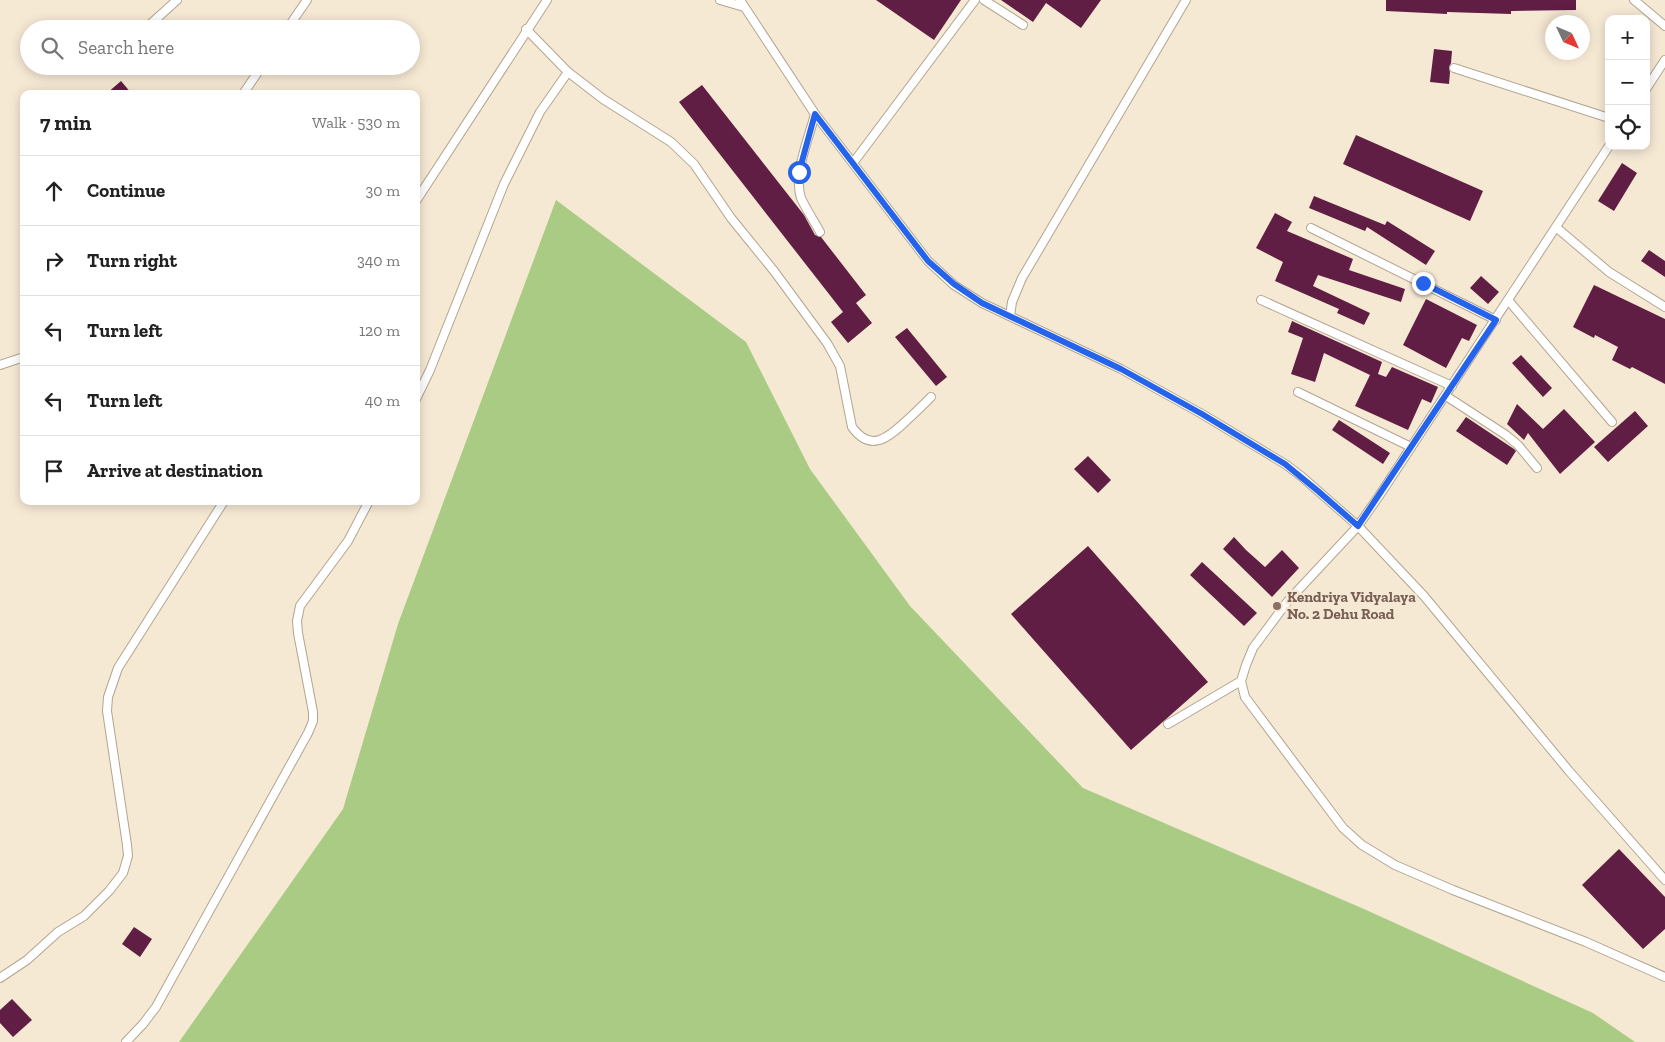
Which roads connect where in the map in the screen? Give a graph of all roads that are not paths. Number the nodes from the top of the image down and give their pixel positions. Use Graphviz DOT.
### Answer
graph roads {
  1 [pos="177,0"];
  2 [pos="307,0"];
  3 [pos="547,0"];
  4 [pos="720,0"];
  5 [pos="975,0"];
  6 [pos="984,0"];
  7 [pos="1186,0"];
  8 [pos="1634,0"];
  9 [pos="742,4"];
  10 [pos="155,20"];
  11 [pos="294,20"];
  12 [pos="1024,25"];
  13 [pos="1665,26"];
  14 [pos="526,29"];
  15 [pos="1665,60"];
  16 [pos="1454,68"];
  17 [pos="568,72"];
  18 [pos="256,75"];
  19 [pos="1650,83"];
  20 [pos="246,90"];
  21 [pos="815,114"];
  22 [pos="1605,117"];
  23 [pos="1606,150"];
  24 [pos="853,163"];
  25 [pos="420,196"];
  26 [pos="1311,228"];
  27 [pos="1557,228"];
  28 [pos="820,232"];
  29 [pos="1261,300"];
  30 [pos="1508,300"];
  31 [pos="1665,307"];
  32 [pos="1010,316"];
  33 [pos="1496,320"];
  34 [pos="20,358"];
  35 [pos="0,365"];
  36 [pos="1452,386"];
  37 [pos="420,391"];
  38 [pos="1298,392"];
  39 [pos="1446,396"];
  40 [pos="931,397"];
  41 [pos="1612,422"];
  42 [pos="1411,448"];
  43 [pos="1537,468"];
  44 [pos="221,505"];
  45 [pos="367,505"];
  46 [pos="1358,526"];
  47 [pos="1240,681"];
  48 [pos="1168,724"];
  49 [pos="1665,880"];
  50 [pos="1665,977"];
  51 [pos="0,978"];
  52 [pos="126,1042"];
  1 -- 10 [label="lane"];
  2 -- 11 [label="lane"];
  3 -- 14 [label="lane"];
  4 -- 9 [label="lane"];
  5 -- 24 [label="lane"];
  6 -- 12 [label="lane"];
  7 -- 32 [label="lane"];
  8 -- 13 [label="lane"];
  9 -- 21 [label="lane"];
  14 -- 17 [label="lane"];
  14 -- 25 [label="lane"];
  15 -- 19 [label="lane"];
  16 -- 22 [label="lane"];
  17 -- 37 [label="lane"];
  17 -- 40 [label="lane"];
  18 -- 20 [label="lane"];
  21 -- 24 [label="lane"];
  21 -- 28 [label="lane"];
  23 -- 27 [label="lane"];
  24 -- 32 [label="lane"];
  26 -- 33 [label="lane"];
  27 -- 30 [label="lane"];
  27 -- 31 [label="lane"];
  29 -- 36 [label="lane"];
  30 -- 33 [label="lane"];
  30 -- 41 [label="lane"];
  32 -- 46 [label="lane"];
  33 -- 36 [label="lane"];
  34 -- 35 [label="lane"];
  36 -- 39 [label="lane"];
  38 -- 42 [label="lane"];
  39 -- 42 [label="lane"];
  39 -- 43 [label="lane"];
  42 -- 46 [label="lane"];
  44 -- 51 [label="lane"];
  45 -- 52 [label="lane"];
  46 -- 47 [label="lane"];
  46 -- 49 [label="lane"];
  47 -- 48 [label="lane"];
  47 -- 50 [label="lane"];
}
